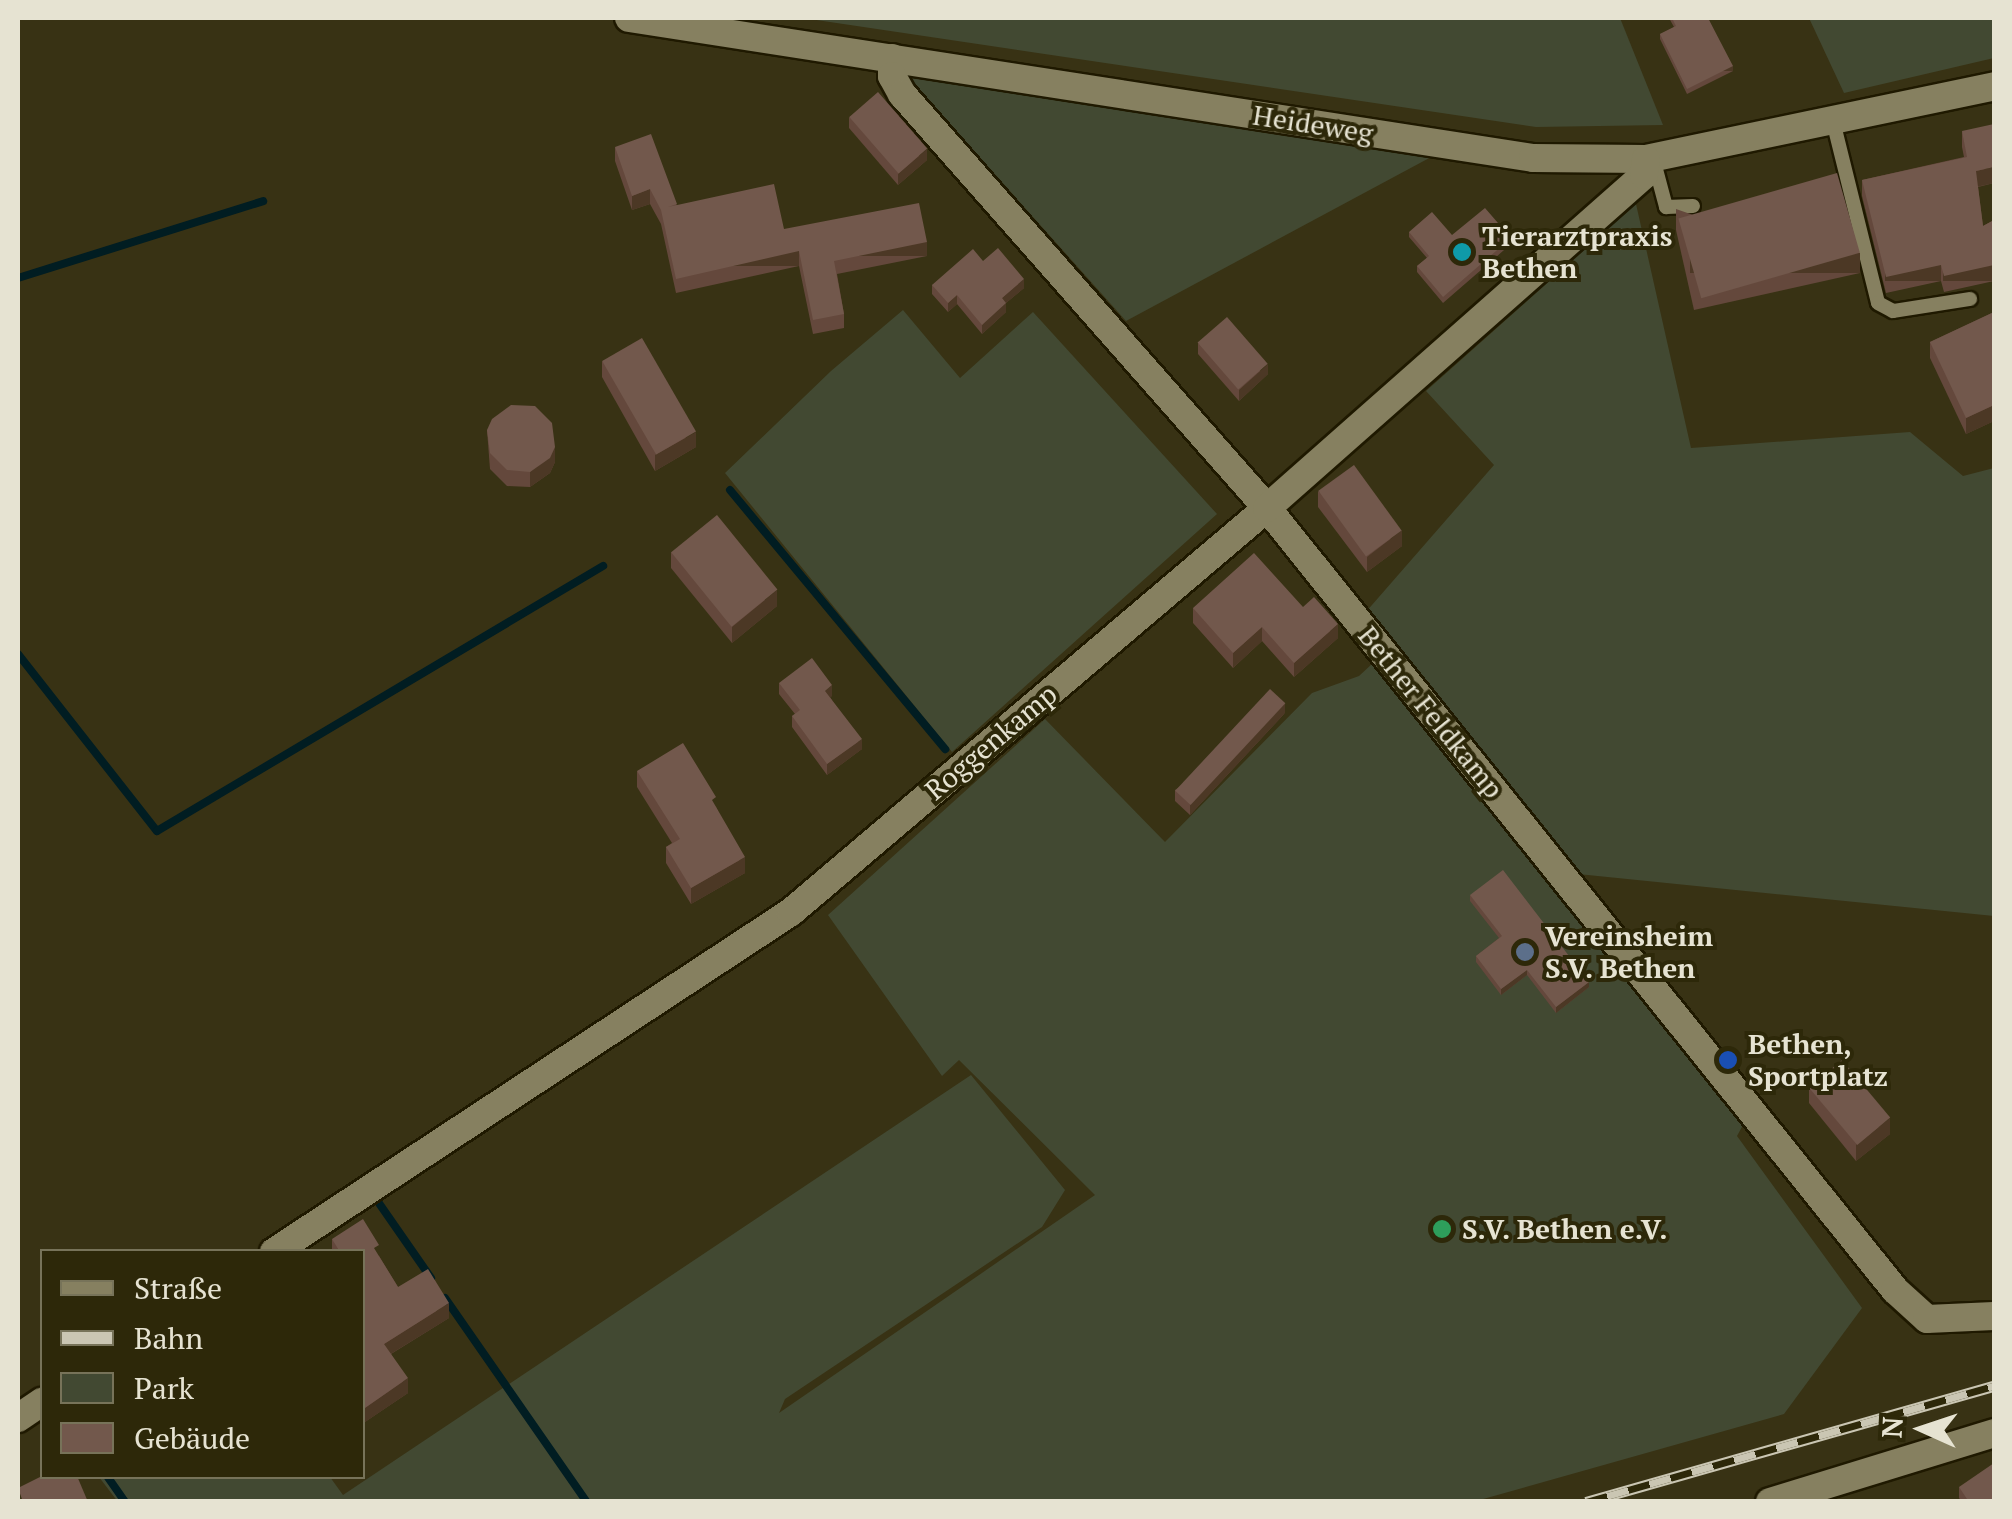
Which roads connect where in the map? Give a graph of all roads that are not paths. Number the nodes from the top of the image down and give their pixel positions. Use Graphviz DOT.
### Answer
graph roads {
  1 [pos="630,18"];
  2 [pos="892,58"];
  3 [pos="1994,86"];
  4 [pos="1833,121"];
  5 [pos="1650,158"];
  6 [pos="1845,172"];
  7 [pos="1827,176"];
  8 [pos="1716,201"];
  9 [pos="1970,299"];
  10 [pos="1266,508"];
  11 [pos="1738,1092"];
  12 [pos="1743,1125"];
  13 [pos="279,1249"];
  14 [pos="1994,1316"];
  15 [pos="40,1403"];
  16 [pos="18,1418"];
  17 [pos="1994,1433"];
  18 [pos="1770,1502"];
  1 -- 2 [label="street, Heideweg"];
  2 -- 5 [label="street, Heideweg"];
  2 -- 10 [label="street, Bether Feldkamp"];
  3 -- 4 [label="street, Heideweg"];
  4 -- 5 [label="street, Heideweg"];
  4 -- 6 [label="lane"];
  5 -- 8 [label="lane"];
  5 -- 10 [label="street, Roggenkamp"];
  6 -- 7 [label="lane"];
  6 -- 9 [label="lane"];
  10 -- 11 [label="street, Bether Feldkamp"];
  10 -- 13 [label="street, Roggenkamp"];
  11 -- 12 [label="lane"];
  11 -- 14 [label="street, Bether Feldkamp"];
  15 -- 16 [label="street"];
  17 -- 18 [label="street"];
}
